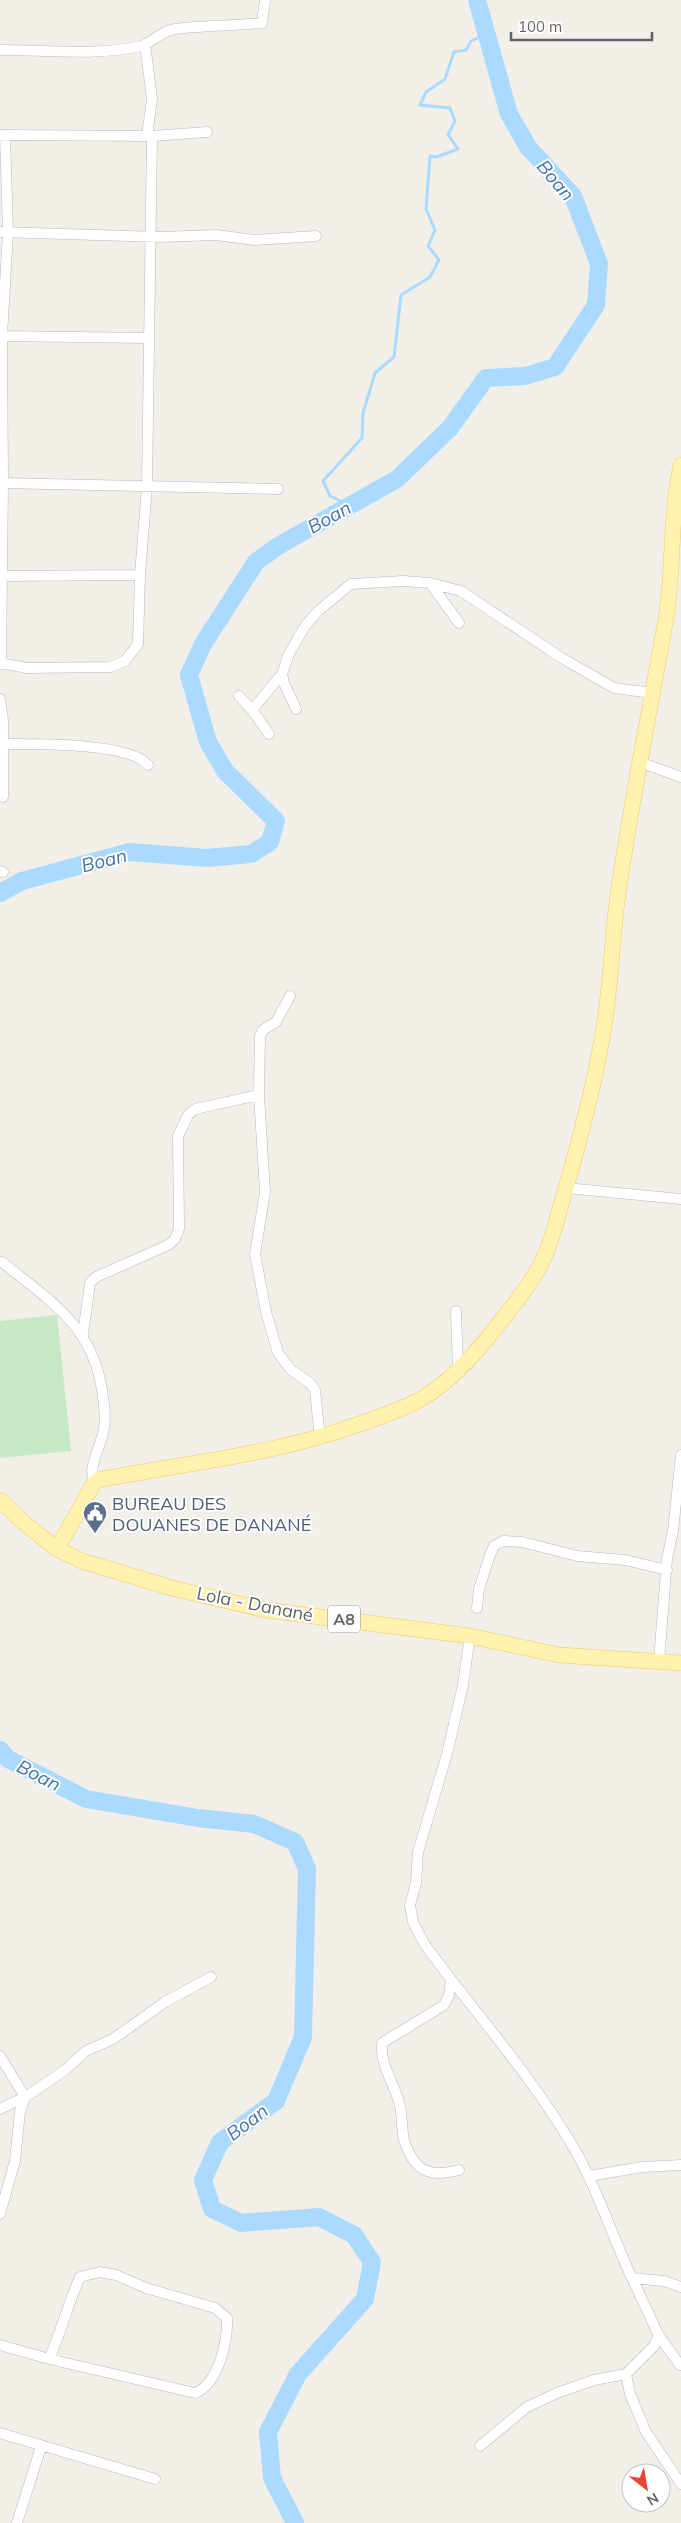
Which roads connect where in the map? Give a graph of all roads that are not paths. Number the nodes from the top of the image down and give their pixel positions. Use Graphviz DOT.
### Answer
graph roads {
  1 [pos="265,0"];
  2 [pos="145,44"];
  3 [pos="0,50"];
  4 [pos="207,132"];
  5 [pos="2,135"];
  6 [pos="150,136"];
  7 [pos="4,232"];
  8 [pos="316,236"];
  9 [pos="150,237"];
  10 [pos="1,336"];
  11 [pos="149,338"];
  12 [pos="681,466"];
  13 [pos="2,483"];
  14 [pos="147,487"];
  15 [pos="278,489"];
  16 [pos="140,575"];
  17 [pos="1,576"];
  18 [pos="430,582"];
  19 [pos="459,623"];
  20 [pos="0,664"];
  21 [pos="282,674"];
  22 [pos="652,693"];
  23 [pos="239,696"];
  24 [pos="0,699"];
  25 [pos="252,710"];
  26 [pos="296,710"];
  27 [pos="269,734"];
  28 [pos="2,744"];
  29 [pos="639,762"];
  30 [pos="148,765"];
  31 [pos="681,777"];
  32 [pos="3,796"];
  33 [pos="290,996"];
  34 [pos="259,1095"];
  35 [pos="566,1188"];
  36 [pos="681,1199"];
  37 [pos="2,1262"];
  38 [pos="456,1311"];
  39 [pos="82,1334"];
  40 [pos="458,1371"];
  41 [pos="320,1438"];
  42 [pos="681,1455"];
  43 [pos="94,1482"];
  44 [pos="0,1500"];
  45 [pos="57,1549"];
  46 [pos="667,1570"];
  47 [pos="477,1608"];
  48 [pos="470,1636"];
  49 [pos="659,1661"];
  50 [pos="681,1663"];
  51 [pos="211,1977"];
  52 [pos="450,1980"];
  53 [pos="0,2056"];
  54 [pos="25,2097"];
  55 [pos="0,2109"];
  56 [pos="681,2165"];
  57 [pos="459,2170"];
  58 [pos="589,2176"];
  59 [pos="0,2214"];
  60 [pos="632,2278"];
  61 [pos="681,2287"];
  62 [pos="659,2336"];
  63 [pos="0,2344"];
  64 [pos="49,2359"];
  65 [pos="680,2365"];
  66 [pos="626,2374"];
  67 [pos="0,2433"];
  68 [pos="480,2446"];
  69 [pos="40,2447"];
  70 [pos="156,2478"];
  71 [pos="681,2484"];
  72 [pos="17,2523"];
  1 -- 2 [label="street"];
  2 -- 3 [label="street"];
  2 -- 6 [label="street"];
  4 -- 6 [label="street"];
  5 -- 6 [label="street"];
  5 -- 7 [label="street"];
  6 -- 9 [label="street"];
  7 -- 9 [label="street"];
  7 -- 10 [label="street"];
  8 -- 9 [label="street"];
  9 -- 11 [label="street"];
  10 -- 11 [label="street"];
  10 -- 13 [label="street"];
  11 -- 14 [label="street"];
  12 -- 22 [label="main road"];
  13 -- 14 [label="street"];
  13 -- 17 [label="street"];
  14 -- 15 [label="street"];
  14 -- 16 [label="street"];
  16 -- 17 [label="street"];
  16 -- 20 [label="street"];
  17 -- 20 [label="street"];
  18 -- 19 [label="street"];
  18 -- 21 [label="street"];
  18 -- 22 [label="street"];
  21 -- 25 [label="street"];
  21 -- 26 [label="street"];
  22 -- 29 [label="main road"];
  23 -- 25 [label="street"];
  24 -- 28 [label="street"];
  25 -- 27 [label="street"];
  28 -- 30 [label="street"];
  28 -- 32 [label="street"];
  29 -- 31 [label="street"];
  29 -- 35 [label="main road"];
  33 -- 34 [label="street"];
  34 -- 39 [label="street"];
  34 -- 41 [label="street"];
  35 -- 36 [label="street"];
  35 -- 40 [label="main road"];
  37 -- 39 [label="street"];
  38 -- 40 [label="street"];
  39 -- 43 [label="street"];
  40 -- 41 [label="main road"];
  41 -- 43 [label="main road"];
  42 -- 46 [label="street"];
  43 -- 45 [label="main road"];
  44 -- 45 [label="main road, Lola - Danané / A8"];
  45 -- 48 [label="main road, Lola - Danané / A8"];
  46 -- 47 [label="street"];
  46 -- 49 [label="street"];
  48 -- 49 [label="main road, Lola - Danané / A8"];
  48 -- 52 [label="street"];
  49 -- 50 [label="main road, Lola - Danané / A8"];
  51 -- 54 [label="street"];
  52 -- 57 [label="street"];
  52 -- 58 [label="street"];
  53 -- 54 [label="street"];
  54 -- 55 [label="street"];
  54 -- 59 [label="street"];
  56 -- 58 [label="street"];
  58 -- 60 [label="street"];
  60 -- 61 [label="street"];
  60 -- 62 [label="street"];
  62 -- 65 [label="street"];
  62 -- 66 [label="street"];
  63 -- 64 [label="street"];
  64 -- 64 [label="street"];
  66 -- 68 [label="street"];
  66 -- 71 [label="street"];
  67 -- 69 [label="street"];
  69 -- 70 [label="street"];
  69 -- 72 [label="street"];
}
